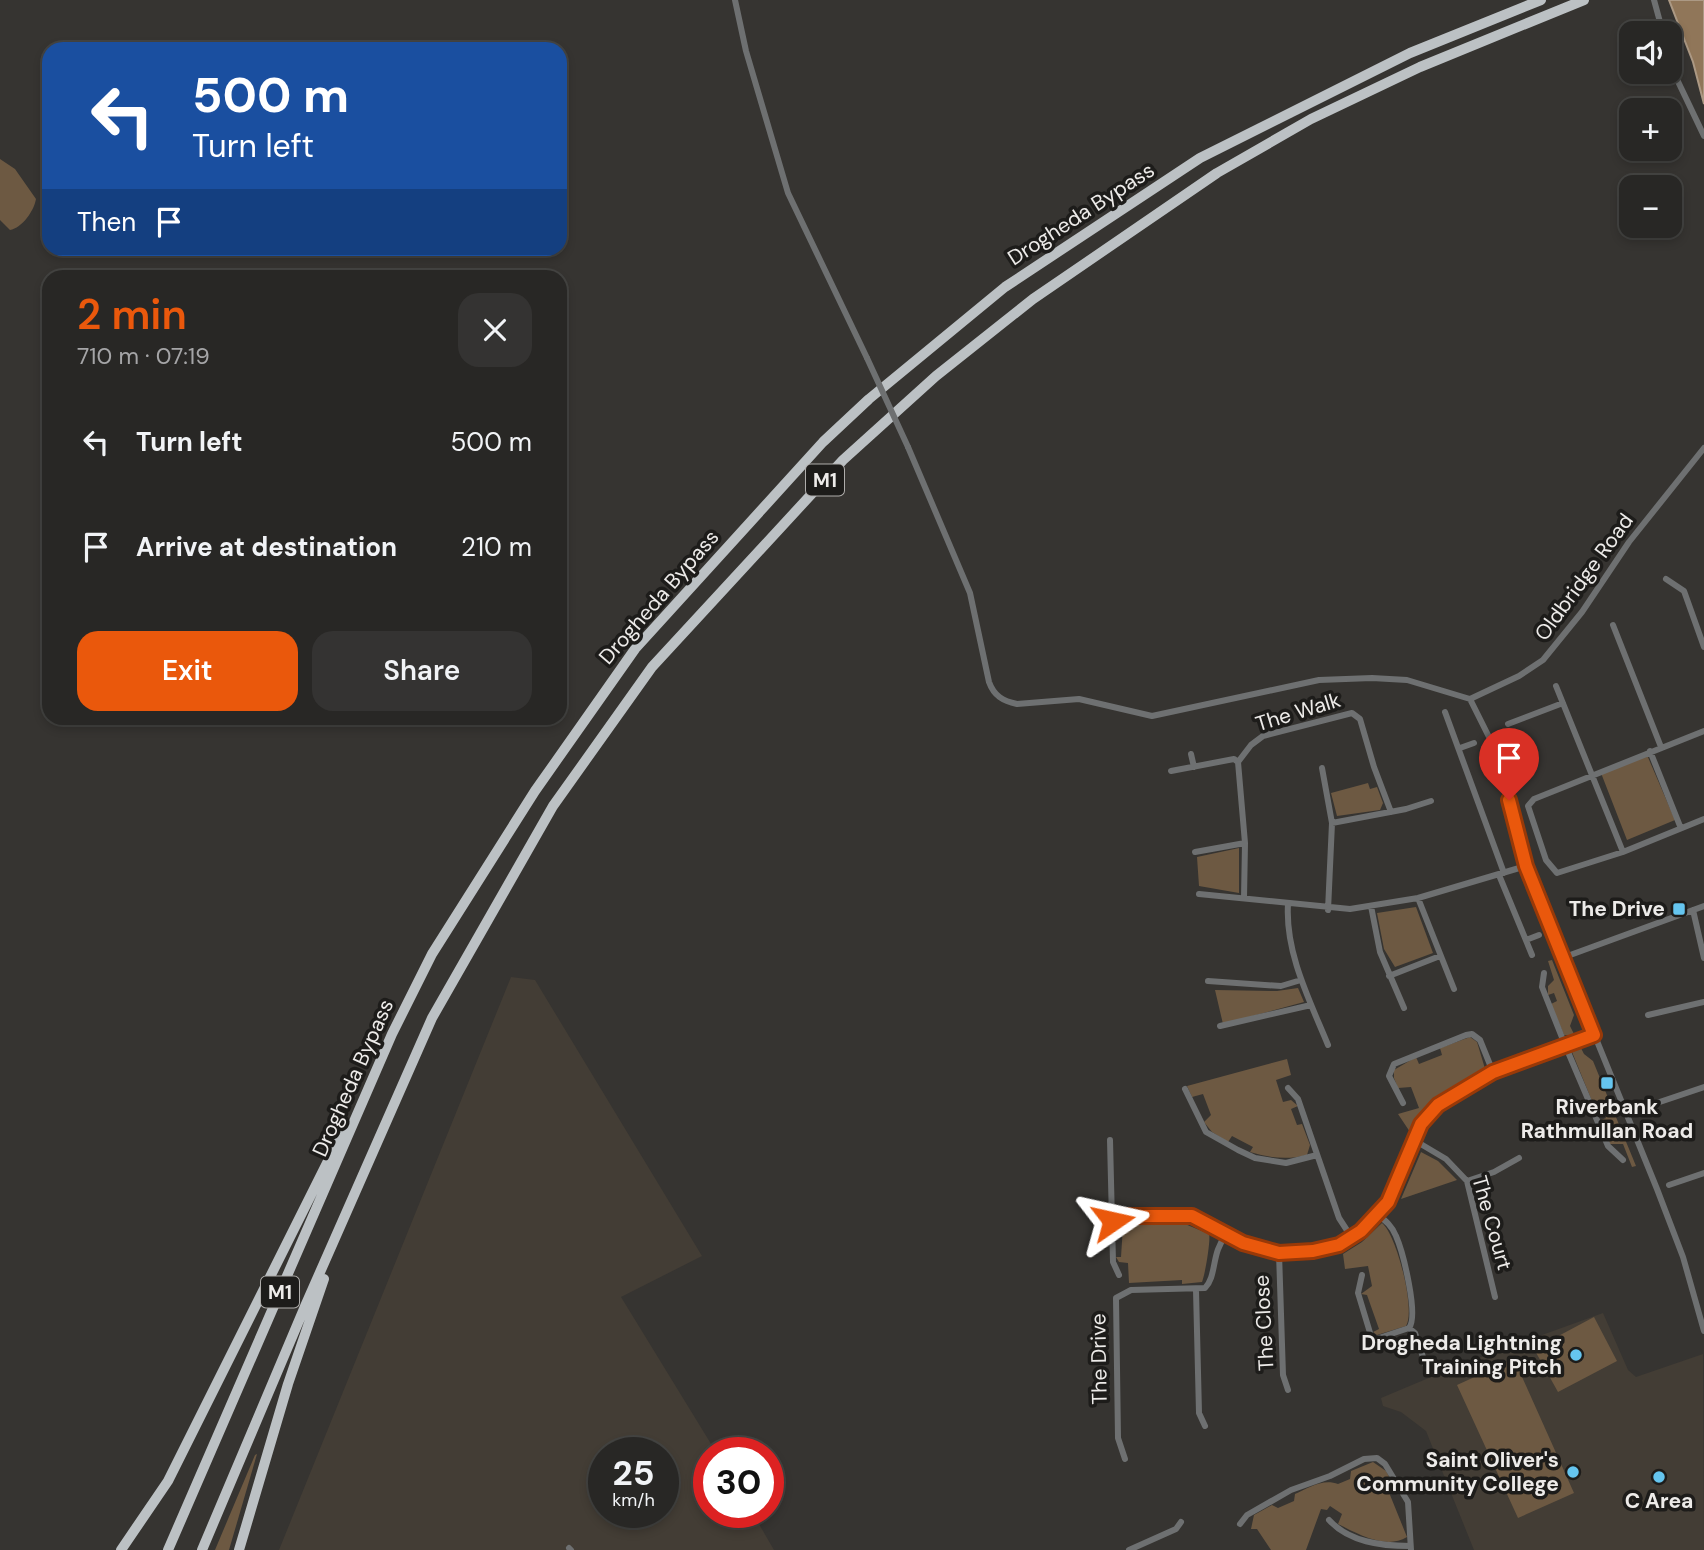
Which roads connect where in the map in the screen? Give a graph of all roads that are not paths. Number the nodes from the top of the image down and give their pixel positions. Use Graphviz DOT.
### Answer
graph roads {
  1 [pos="735,0"];
  2 [pos="1541,0"];
  3 [pos="1654,0"];
  4 [pos="1579,2"];
  5 [pos="1660,21"];
  6 [pos="1497,35"];
  7 [pos="1502,47"];
  8 [pos="1680,84"];
  9 [pos="1704,135"];
  10 [pos="1704,448"];
  11 [pos="1666,579"];
  12 [pos="1613,625"];
  13 [pos="1704,648"];
  14 [pos="1556,686"];
  15 [pos="1470,699"];
  16 [pos="1563,703"];
  17 [pos="1446,712"];
  18 [pos="1508,724"];
  19 [pos="1704,731"];
  20 [pos="1474,743"];
  21 [pos="1661,747"];
  22 [pos="1460,748"];
  23 [pos="1650,751"];
  24 [pos="1191,754"];
  25 [pos="1238,762"];
  26 [pos="1194,767"];
  27 [pos="1322,768"];
  28 [pos="1171,771"];
  29 [pos="1591,773"];
  30 [pos="1431,801"];
  31 [pos="1391,812"];
  32 [pos="1704,819"];
  33 [pos="1332,823"];
  34 [pos="1681,827"];
  35 [pos="1245,843"];
  36 [pos="1195,852"];
  37 [pos="1623,852"];
  38 [pos="1526,866"];
  39 [pos="1502,874"];
  40 [pos="1199,894"];
  41 [pos="1244,898"];
  42 [pos="1418,898"];
  43 [pos="1288,904"];
  44 [pos="1371,906"];
  45 [pos="1704,906"];
  46 [pos="1693,909"];
  47 [pos="1328,910"];
  48 [pos="1539,934"];
  49 [pos="1526,940"];
  50 [pos="1532,955"];
  51 [pos="1440,956"];
  52 [pos="1562,958"];
  53 [pos="1704,958"];
  54 [pos="1544,974"];
  55 [pos="1389,975"];
  56 [pos="1301,980"];
  57 [pos="1208,981"];
  58 [pos="1454,989"];
  59 [pos="1704,1002"];
  60 [pos="1311,1005"];
  61 [pos="1404,1008"];
  62 [pos="1648,1015"];
  63 [pos="1220,1027"];
  64 [pos="392,1034"];
  65 [pos="1594,1035"];
  66 [pos="1328,1045"];
  67 [pos="1565,1045"];
  68 [pos="1493,1072"];
  69 [pos="1704,1087"];
  70 [pos="1288,1088"];
  71 [pos="1185,1089"];
  72 [pos="1403,1102"];
  73 [pos="1627,1113"];
  74 [pos="1110,1140"];
  75 [pos="1414,1140"];
  76 [pos="1317,1155"];
  77 [pos="1519,1158"];
  78 [pos="1623,1160"];
  79 [pos="1704,1173"];
  80 [pos="1467,1181"];
  81 [pos="1669,1185"];
  82 [pos="1378,1215"];
  83 [pos="1113,1216"];
  84 [pos="343,1223"];
  85 [pos="1226,1235"];
  86 [pos="1352,1238"];
  87 [pos="1279,1253"];
  88 [pos="1119,1275"];
  89 [pos="1362,1275"];
  90 [pos="1196,1290"];
  91 [pos="1495,1297"];
  92 [pos="1409,1328"];
  93 [pos="1704,1331"];
  94 [pos="1427,1369"];
  95 [pos="1288,1391"];
  96 [pos="1205,1426"];
  97 [pos="1125,1459"];
  98 [pos="1329,1520"];
  99 [pos="1181,1522"];
  100 [pos="1240,1524"];
  101 [pos="1147,1542"];
  102 [pos="1410,1548"];
  103 [pos="121,1550"];
  104 [pos="168,1550"];
  105 [pos="202,1550"];
  106 [pos="239,1550"];
  107 [pos="1129,1550"];
  108 [pos="1150,1550"];
  1 -- 15 [label="street, bridge"];
  2 -- 64 [label="highway, Drogheda Bypass / M1"];
  3 -- 5 [label="street"];
  4 -- 6 [label="highway, Drogheda Bypass / M1"];
  6 -- 7 [label="highway"];
  6 -- 84 [label="highway, Drogheda Bypass / M1"];
  8 -- 9 [label="street"];
  10 -- 15 [label="street, Oldbridge Road"];
  11 -- 13 [label="street"];
  12 -- 21 [label="street"];
  14 -- 16 [label="street"];
  15 -- 38 [label="street"];
  16 -- 18 [label="street"];
  16 -- 29 [label="street"];
  17 -- 22 [label="street"];
  19 -- 21 [label="street"];
  20 -- 22 [label="street"];
  21 -- 23 [label="street"];
  22 -- 39 [label="street"];
  23 -- 29 [label="street"];
  23 -- 34 [label="street"];
  24 -- 26 [label="street"];
  25 -- 26 [label="street"];
  25 -- 31 [label="street, The Walk"];
  25 -- 35 [label="street"];
  26 -- 28 [label="street"];
  27 -- 33 [label="street"];
  29 -- 37 [label="street"];
  29 -- 37 [label="street"];
  30 -- 31 [label="street"];
  31 -- 33 [label="street"];
  32 -- 34 [label="street"];
  33 -- 47 [label="street"];
  34 -- 37 [label="street"];
  35 -- 36 [label="street"];
  35 -- 41 [label="street"];
  38 -- 39 [label="street"];
  38 -- 52 [label="street"];
  39 -- 42 [label="street"];
  39 -- 49 [label="street"];
  40 -- 41 [label="street"];
  41 -- 43 [label="street"];
  42 -- 44 [label="street"];
  42 -- 51 [label="street"];
  43 -- 47 [label="street"];
  43 -- 56 [label="street"];
  44 -- 47 [label="street"];
  44 -- 55 [label="street"];
  45 -- 46 [label="street"];
  46 -- 52 [label="street"];
  46 -- 53 [label="street"];
  48 -- 49 [label="street"];
  49 -- 50 [label="street"];
  51 -- 55 [label="street"];
  51 -- 58 [label="street"];
  52 -- 65 [label="street"];
  54 -- 67 [label="street"];
  55 -- 61 [label="street"];
  56 -- 57 [label="street"];
  56 -- 60 [label="street"];
  59 -- 62 [label="street"];
  60 -- 63 [label="street"];
  60 -- 66 [label="street"];
  64 -- 103 [label="highway"];
  64 -- 104 [label="highway, Drogheda Bypass / M1"];
  65 -- 67 [label="street"];
  65 -- 73 [label="street"];
  67 -- 68 [label="street"];
  67 -- 78 [label="street"];
  68 -- 72 [label="street"];
  68 -- 75 [label="street"];
  69 -- 73 [label="street"];
  70 -- 76 [label="street"];
  71 -- 76 [label="street"];
  73 -- 93 [label="street"];
  74 -- 83 [label="street"];
  75 -- 80 [label="street, The Court"];
  75 -- 82 [label="street"];
  76 -- 86 [label="street"];
  77 -- 80 [label="street"];
  79 -- 81 [label="street"];
  80 -- 91 [label="street, The Court"];
  82 -- 86 [label="street"];
  82 -- 92 [label="street"];
  83 -- 85 [label="street"];
  83 -- 88 [label="street"];
  84 -- 105 [label="highway, Drogheda Bypass / M1"];
  84 -- 106 [label="highway"];
  85 -- 87 [label="street"];
  85 -- 90 [label="street"];
  86 -- 87 [label="street"];
  87 -- 95 [label="street, The Close"];
  89 -- 92 [label="street"];
  90 -- 96 [label="street"];
  90 -- 97 [label="street, The Drive"];
  92 -- 94 [label="street"];
  98 -- 102 [label="street"];
  99 -- 101 [label="street"];
  100 -- 102 [label="street"];
  101 -- 107 [label="street"];
  101 -- 108 [label="street"];
}
